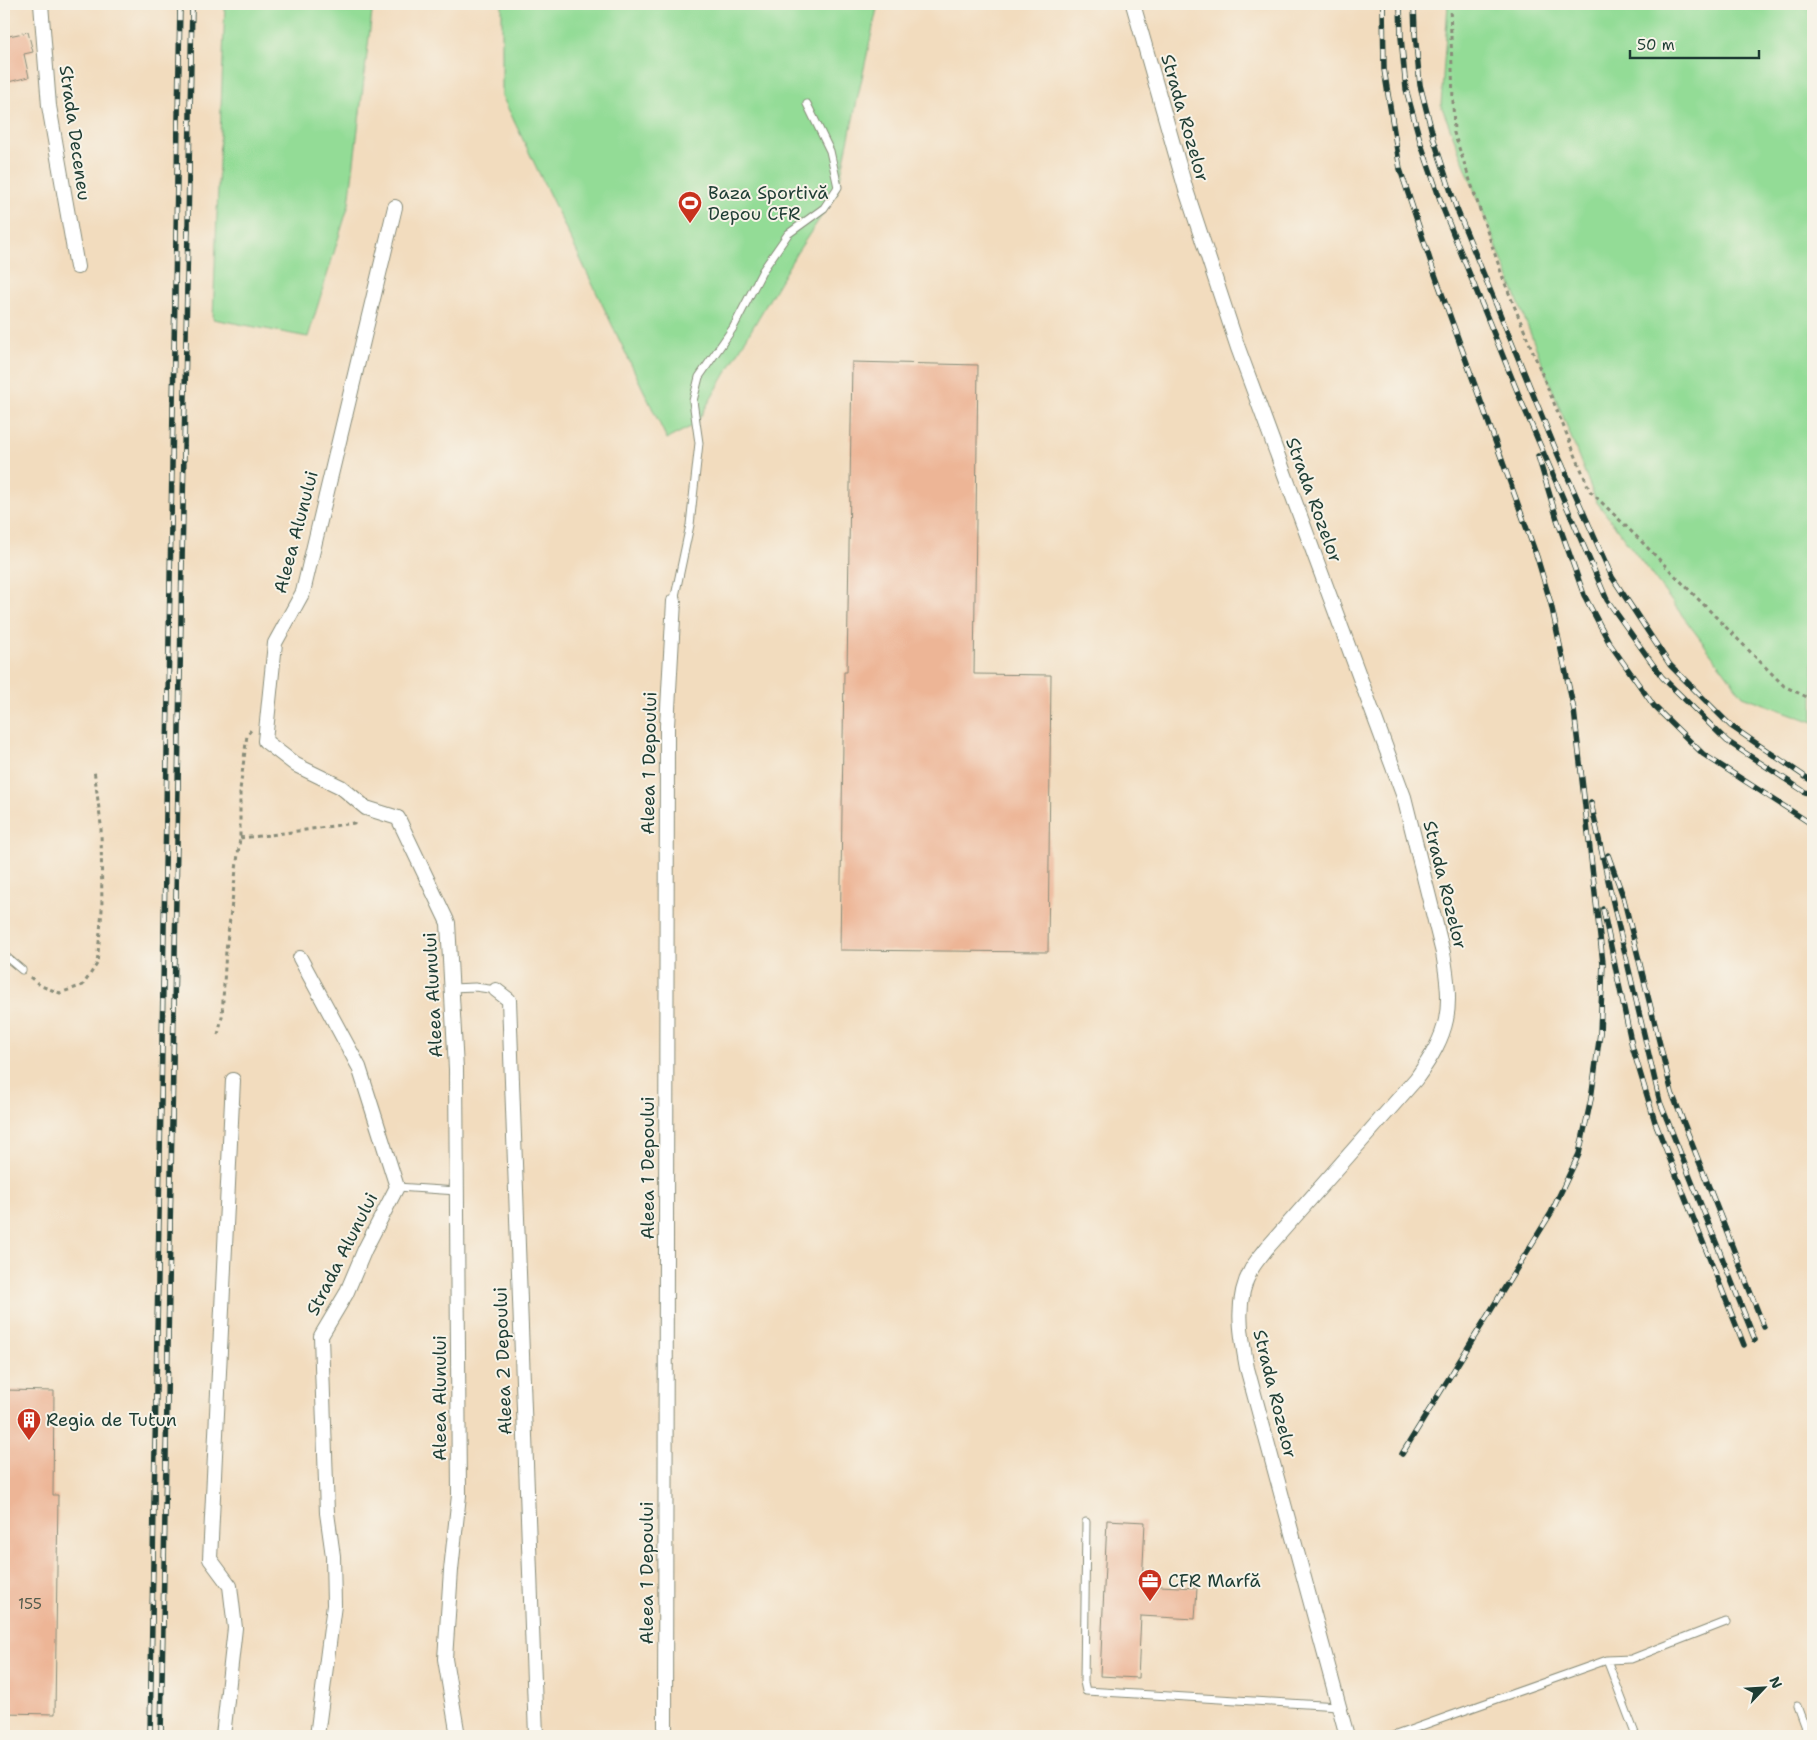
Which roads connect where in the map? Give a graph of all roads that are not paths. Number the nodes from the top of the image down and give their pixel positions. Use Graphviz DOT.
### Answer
graph roads {
  1 [pos="41,4"];
  2 [pos="1132,4"];
  3 [pos="807,104"];
  4 [pos="395,207"];
  5 [pos="77,267"];
  6 [pos="674,601"];
  7 [pos="4,955"];
  8 [pos="300,958"];
  9 [pos="22,970"];
  10 [pos="451,988"];
  11 [pos="496,990"];
  12 [pos="233,1080"];
  13 [pos="397,1187"];
  14 [pos="457,1191"];
  15 [pos="1086,1522"];
  16 [pos="1726,1622"];
  17 [pos="1607,1660"];
  18 [pos="1338,1706"];
  19 [pos="1797,1706"];
  20 [pos="223,1736"];
  21 [pos="317,1736"];
  22 [pos="458,1736"];
  23 [pos="536,1736"];
  24 [pos="665,1736"];
  25 [pos="1346,1736"];
  26 [pos="1393,1736"];
  27 [pos="1636,1736"];
  28 [pos="1808,1736"];
  1 -- 5 [label="street, Strada Deceneu"];
  2 -- 18 [label="street, Strada Rozelor"];
  3 -- 6 [label="lane"];
  4 -- 10 [label="street, Aleea Alunului"];
  6 -- 24 [label="street, Aleea 1 Depoului"];
  7 -- 9 [label="lane"];
  8 -- 13 [label="street, Strada Alunului"];
  10 -- 11 [label="lane"];
  10 -- 14 [label="street, Aleea Alunului"];
  11 -- 23 [label="street, Aleea 2 Depoului"];
  12 -- 20 [label="street"];
  13 -- 14 [label="lane"];
  13 -- 21 [label="street, Strada Alunului"];
  14 -- 22 [label="street, Aleea Alunului"];
  15 -- 18 [label="lane"];
  16 -- 17 [label="lane"];
  17 -- 26 [label="lane"];
  17 -- 27 [label="lane"];
  18 -- 25 [label="street, Strada Rozelor"];
  19 -- 28 [label="lane"];
}
